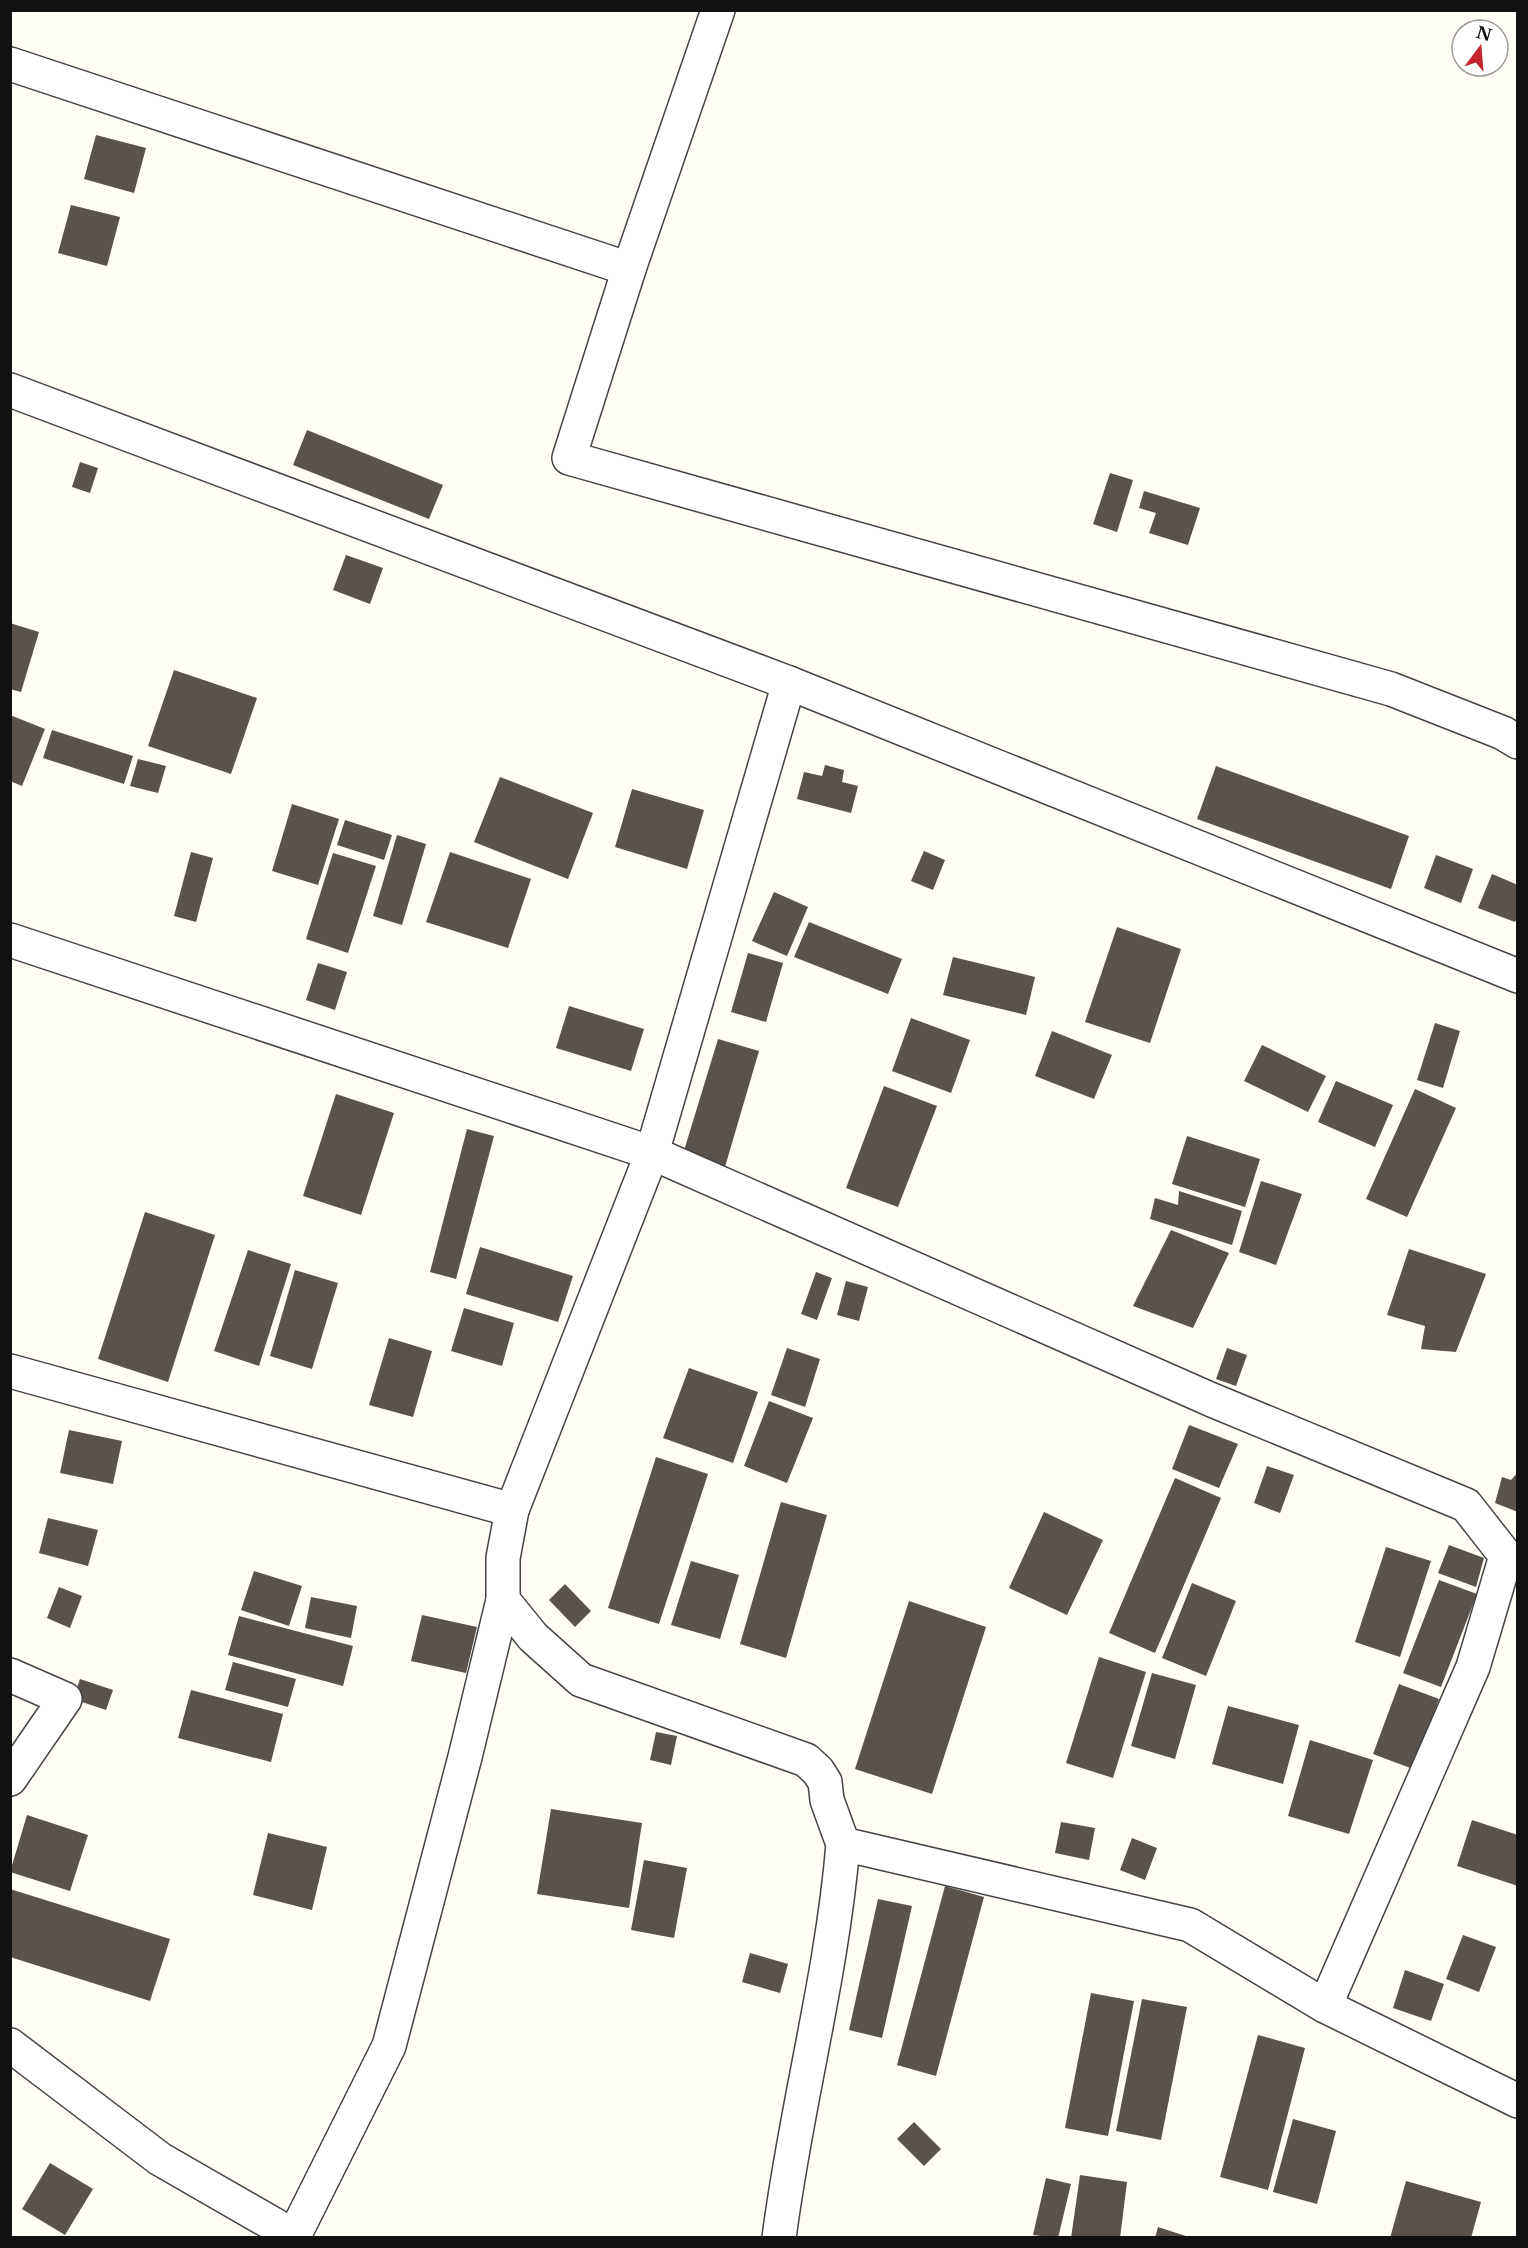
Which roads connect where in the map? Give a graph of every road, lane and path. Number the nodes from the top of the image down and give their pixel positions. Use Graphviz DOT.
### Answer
graph roads {
  1 [pos="718,10"];
  2 [pos="10,64"];
  3 [pos="629,269"];
  4 [pos="10,390"];
  5 [pos="789,683"];
  6 [pos="1518,742"];
  7 [pos="10,940"];
  8 [pos="1518,976"];
  9 [pos="652,1153"];
  10 [pos="10,1371"];
  11 [pos="512,1510"];
  12 [pos="502,1600"];
  13 [pos="10,1675"];
  14 [pos="10,1779"];
  15 [pos="843,1844"];
  16 [pos="1325,2006"];
  17 [pos="10,2045"];
  18 [pos="1518,2101"];
  19 [pos="294,2237"];
  20 [pos="779,2238"];
  1 -- 3 [label="street"];
  2 -- 3 [label="street"];
  3 -- 6 [label="street"];
  4 -- 5 [label="street"];
  5 -- 8 [label="street"];
  5 -- 9 [label="street"];
  7 -- 9 [label="street"];
  9 -- 11 [label="street"];
  9 -- 16 [label="street"];
  10 -- 11 [label="street"];
  11 -- 12 [label="street"];
  12 -- 15 [label="street"];
  12 -- 19 [label="street"];
  13 -- 14 [label="street"];
  15 -- 16 [label="street"];
  15 -- 20 [label="street"];
  16 -- 18 [label="street"];
  17 -- 19 [label="street"];
}
